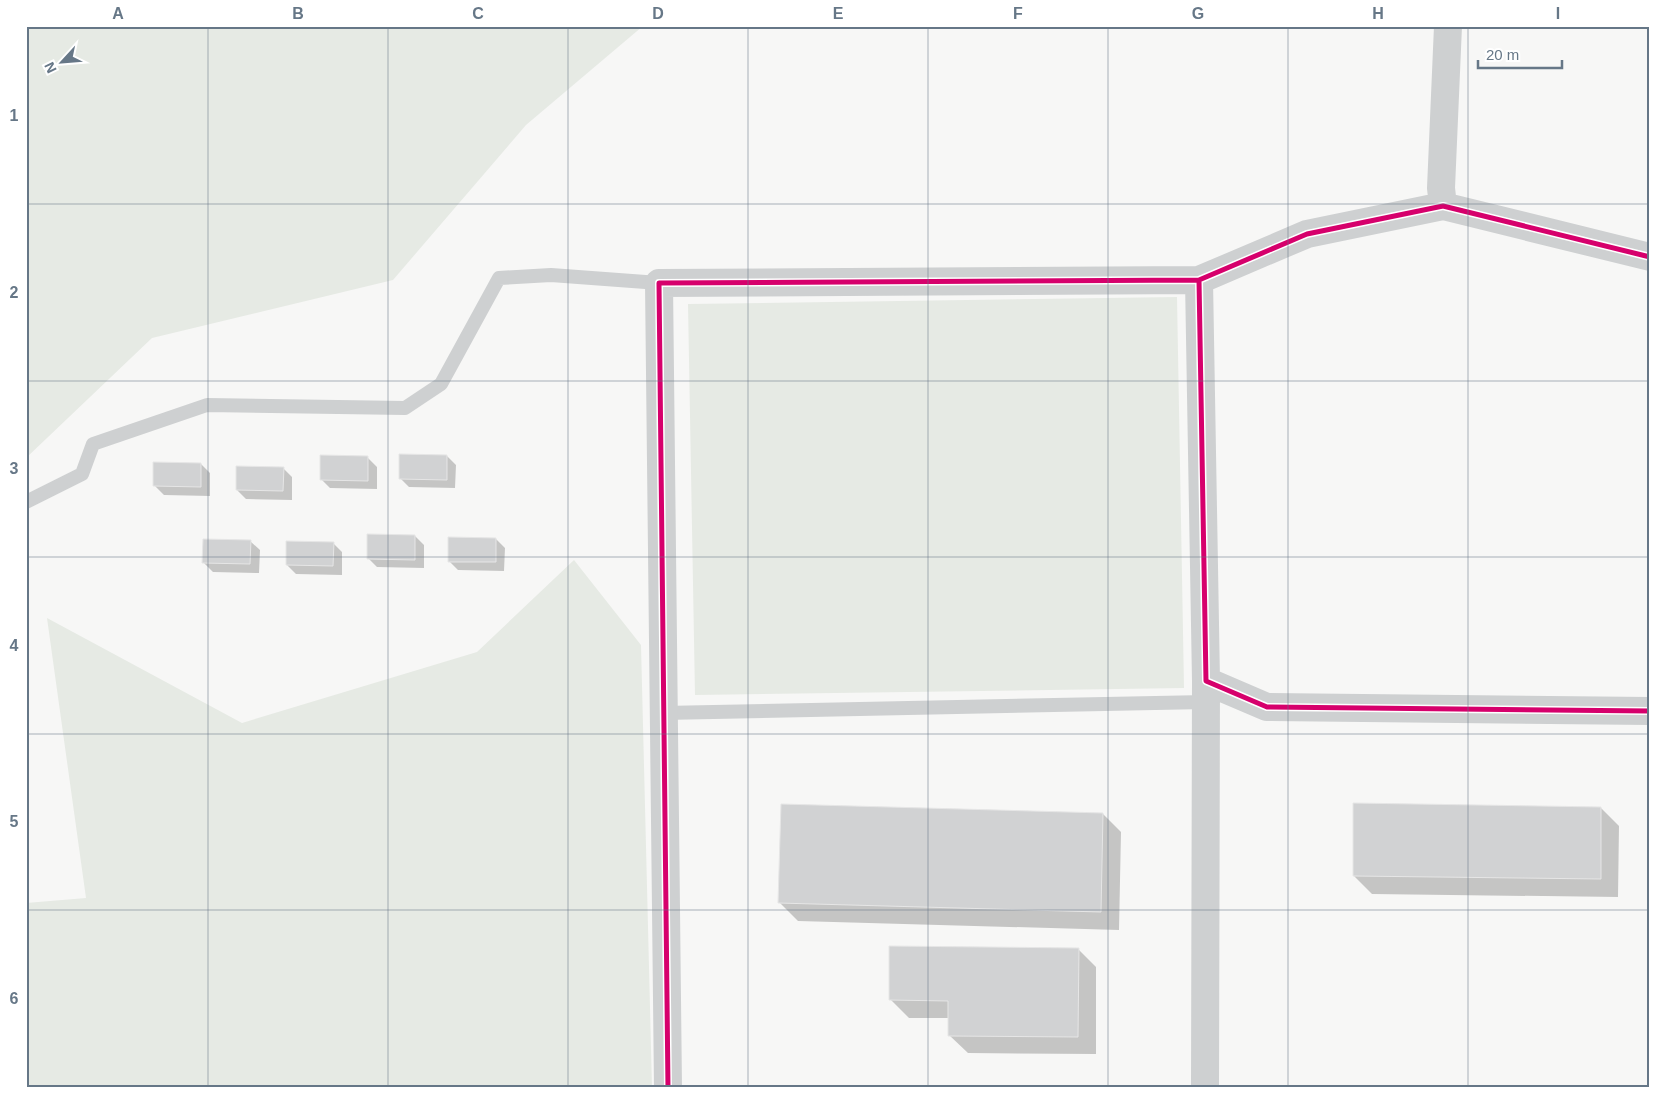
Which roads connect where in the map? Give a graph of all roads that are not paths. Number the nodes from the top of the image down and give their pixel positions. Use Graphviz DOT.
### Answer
graph roads {
  1 [pos="1448,26"];
  2 [pos="1443,206"];
  3 [pos="1650,257"];
  4 [pos="1199,280"];
  5 [pos="659,283"];
  6 [pos="26,502"];
  7 [pos="1206,691"];
  8 [pos="1650,712"];
  9 [pos="664,713"];
  10 [pos="668,1088"];
  11 [pos="1205,1088"];
  1 -- 2 [label="street"];
  2 -- 3 [label="street"];
  2 -- 4 [label="street"];
  4 -- 5 [label="street"];
  4 -- 7 [label="street"];
  5 -- 6 [label="lane"];
  5 -- 9 [label="street"];
  7 -- 8 [label="street"];
  7 -- 9 [label="lane"];
  7 -- 11 [label="street"];
  9 -- 10 [label="street"];
}
